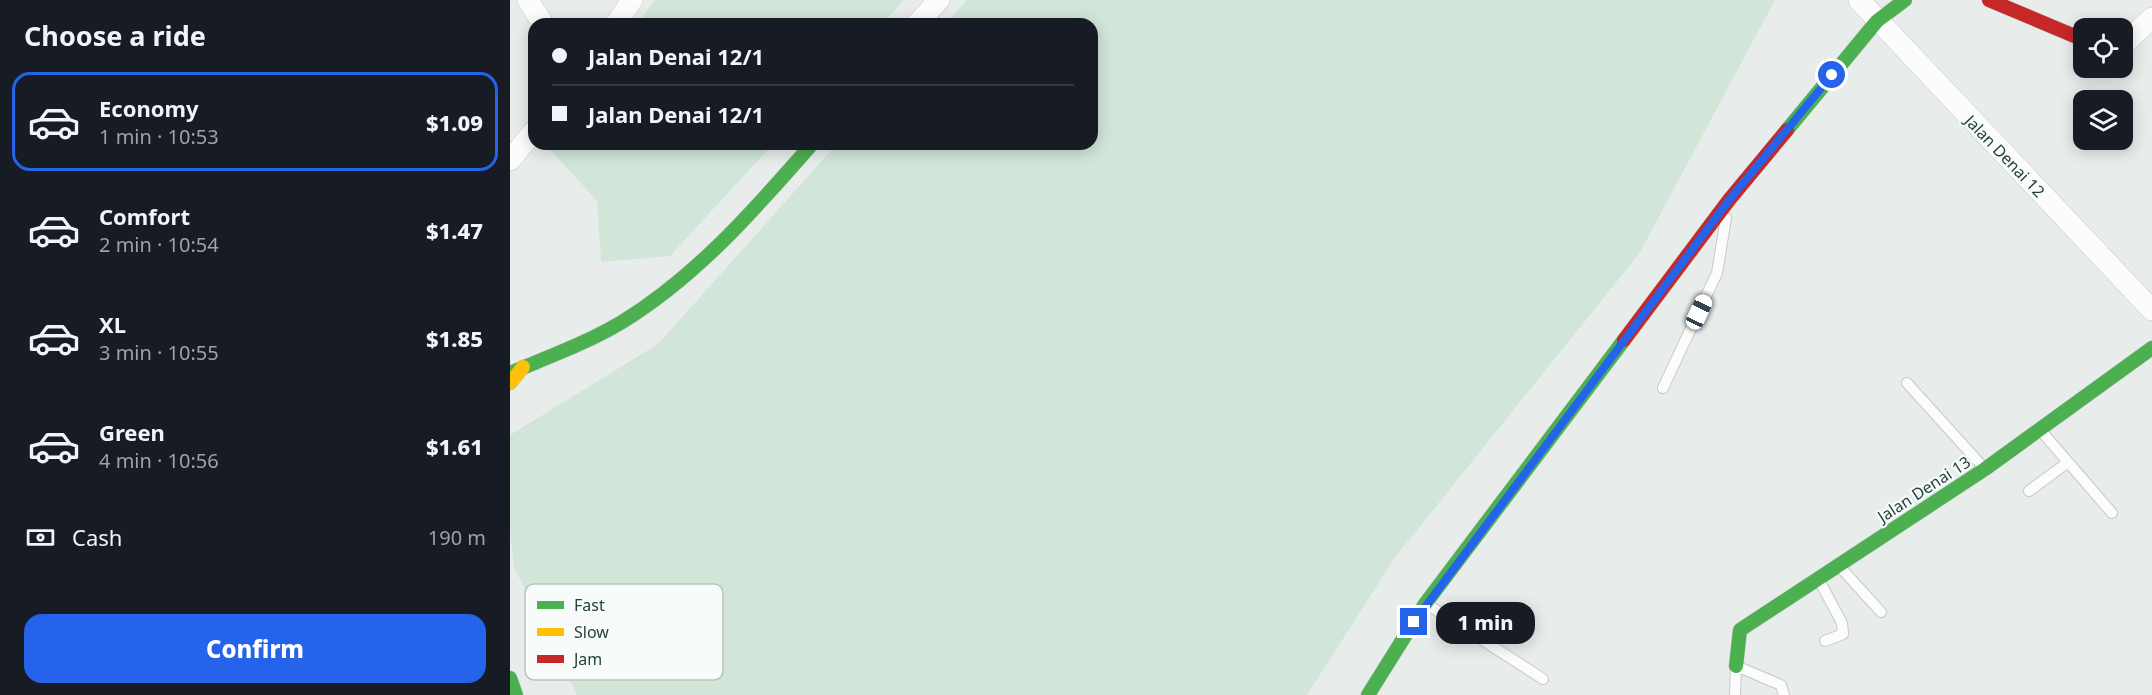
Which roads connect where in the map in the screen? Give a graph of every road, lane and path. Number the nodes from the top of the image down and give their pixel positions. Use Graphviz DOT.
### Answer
graph roads {
  1 [pos="528,0"];
  2 [pos="632,0"];
  3 [pos="939,0"];
  4 [pos="1859,0"];
  5 [pos="1905,0"];
  6 [pos="1989,0"];
  7 [pos="539,18"];
  8 [pos="620,18"];
  9 [pos="922,18"];
  10 [pos="2152,18"];
  11 [pos="1877,21"];
  12 [pos="2073,35"];
  13 [pos="2133,36"];
  14 [pos="528,138"];
  15 [pos="807,150"];
  16 [pos="510,160"];
  17 [pos="1729,200"];
  18 [pos="2152,310"];
  19 [pos="2152,348"];
  20 [pos="514,369"];
  21 [pos="510,383"];
  22 [pos="1907,383"];
  23 [pos="1663,388"];
  24 [pos="2039,429"];
  25 [pos="2067,463"];
  26 [pos="1985,469"];
  27 [pos="2029,491"];
  28 [pos="2112,513"];
  29 [pos="1837,565"];
  30 [pos="1817,578"];
  31 [pos="1425,604"];
  32 [pos="1881,612"];
  33 [pos="1825,641"];
  34 [pos="1736,666"];
  35 [pos="510,678"];
  36 [pos="1543,679"];
  37 [pos="516,695"];
  38 [pos="1368,695"];
  39 [pos="1735,695"];
  40 [pos="1784,695"];
  1 -- 7 [label="street"];
  2 -- 8 [label="street"];
  3 -- 9 [label="street"];
  4 -- 11 [label="street, Jalan Denai 12"];
  5 -- 11 [label="street"];
  6 -- 12 [label="street"];
  10 -- 13 [label="street"];
  11 -- 17 [label="street"];
  11 -- 18 [label="street, Jalan Denai 12"];
  14 -- 16 [label="street"];
  15 -- 20 [label="street"];
  17 -- 23 [label="lane"];
  17 -- 31 [label="street"];
  19 -- 24 [label="street, Jalan Denai 13"];
  20 -- 21 [label="street"];
  22 -- 26 [label="lane"];
  24 -- 25 [label="lane"];
  24 -- 26 [label="street, Jalan Denai 13"];
  25 -- 27 [label="lane"];
  25 -- 28 [label="lane"];
  26 -- 29 [label="street, Jalan Denai 13"];
  29 -- 30 [label="street, Jalan Denai 13"];
  29 -- 32 [label="lane"];
  30 -- 33 [label="lane"];
  30 -- 34 [label="street, Jalan Denai 13"];
  31 -- 36 [label="lane"];
  31 -- 38 [label="street"];
  34 -- 39 [label="lane"];
  34 -- 40 [label="lane"];
  35 -- 37 [label="street"];
}
